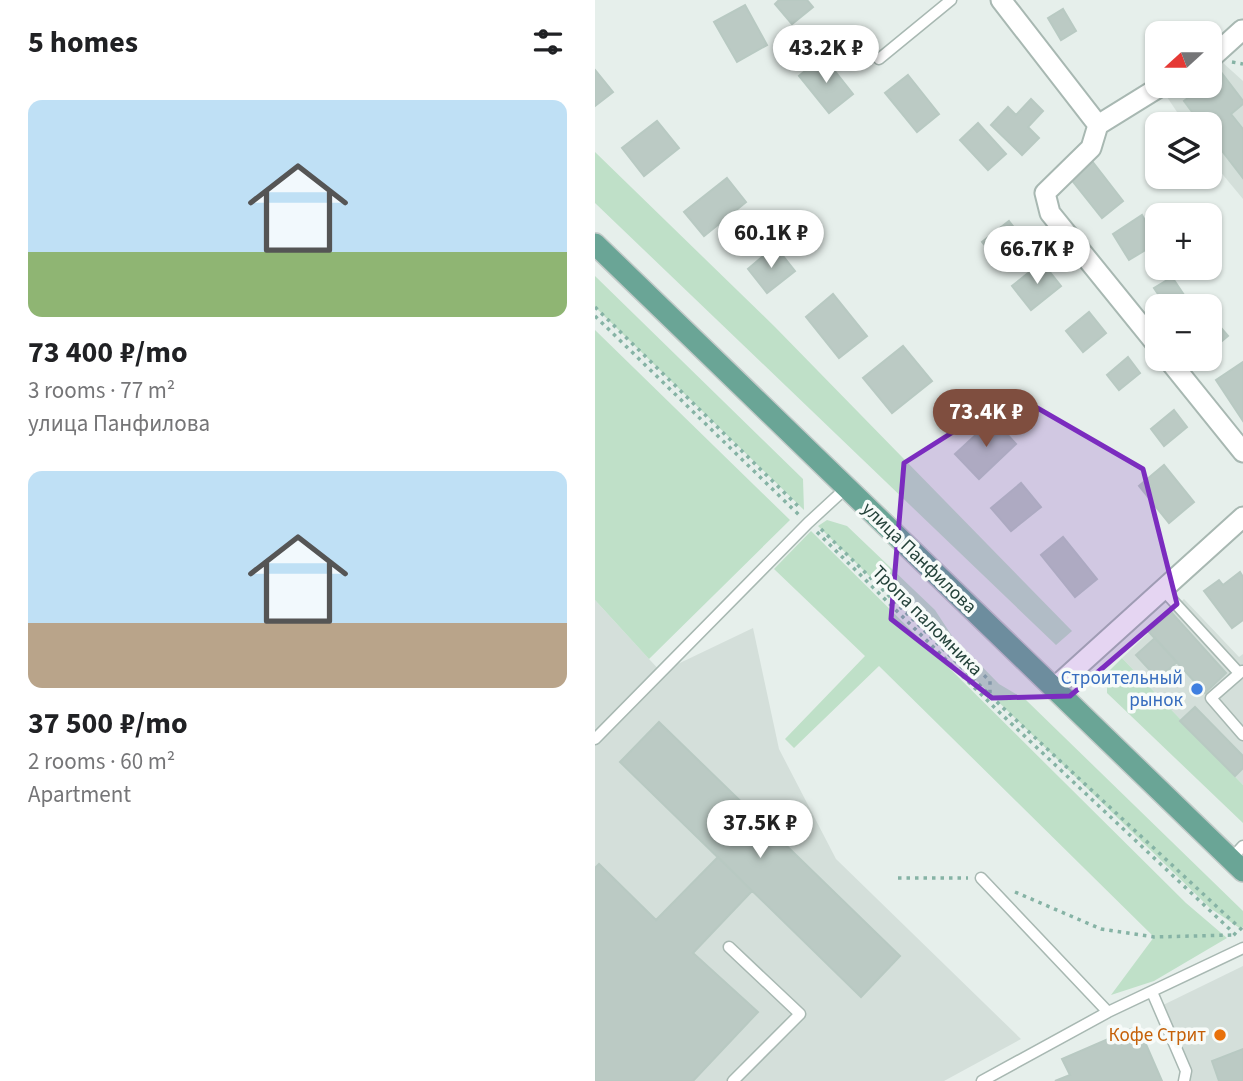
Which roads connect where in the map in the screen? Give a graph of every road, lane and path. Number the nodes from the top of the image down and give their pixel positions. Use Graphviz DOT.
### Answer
graph roads {
  1 [pos="951,0"];
  2 [pos="1001,0"];
  3 [pos="1242,30"];
  4 [pos="1222,48"];
  5 [pos="879,59"];
  6 [pos="1145,96"];
  7 [pos="1098,125"];
  8 [pos="595,244"];
  9 [pos="595,307"];
  10 [pos="595,316"];
  11 [pos="1145,330"];
  12 [pos="1178,371"];
  13 [pos="1243,452"];
  14 [pos="846,488"];
  15 [pos="1243,517"];
  16 [pos="810,521"];
  17 [pos="1164,591"];
  18 [pos="956,662"];
  19 [pos="950,663"];
  20 [pos="1241,672"];
  21 [pos="1054,688"];
  22 [pos="990,695"];
  23 [pos="991,703"];
  24 [pos="1243,735"];
  25 [pos="595,739"];
  26 [pos="1239,859"];
  27 [pos="898,878"];
  28 [pos="981,878"];
  29 [pos="1243,931"];
  30 [pos="1235,935"];
  31 [pos="1243,943"];
  32 [pos="729,947"];
  33 [pos="1243,948"];
  34 [pos="1152,992"];
  35 [pos="1108,1012"];
  36 [pos="733,1081"];
  37 [pos="982,1081"];
  38 [pos="1184,1081"];
  1 -- 5 [label="lane"];
  2 -- 7 [label="street"];
  3 -- 4 [label="street"];
  6 -- 7 [label="street"];
  7 -- 11 [label="street"];
  8 -- 14 [label="main road, улица Панфилова"];
  9 -- 16 [label="path"];
  10 -- 16 [label="path, Тропа паломника"];
  12 -- 13 [label="street"];
  14 -- 16 [label="lane"];
  14 -- 21 [label="main road, улица Панфилова"];
  15 -- 17 [label="street"];
  16 -- 18 [label="path"];
  16 -- 19 [label="path, Тропа паломника"];
  16 -- 25 [label="lane"];
  17 -- 20 [label="lane"];
  17 -- 21 [label="street"];
  18 -- 19 [label="path"];
  18 -- 22 [label="path"];
  18 -- 22 [label="path"];
  19 -- 23 [label="path, Тропа паломника"];
  20 -- 24 [label="lane"];
  21 -- 26 [label="main road, улица Панфилова"];
  22 -- 23 [label="path"];
  22 -- 29 [label="path"];
  23 -- 30 [label="path, Тропа паломника"];
  27 -- 28 [label="path"];
  28 -- 30 [label="path"];
  28 -- 35 [label="lane"];
  30 -- 31 [label="path, Тропа паломника"];
  32 -- 36 [label="lane"];
  33 -- 34 [label="lane"];
  34 -- 35 [label="lane"];
  34 -- 38 [label="lane"];
  35 -- 37 [label="lane"];
}
